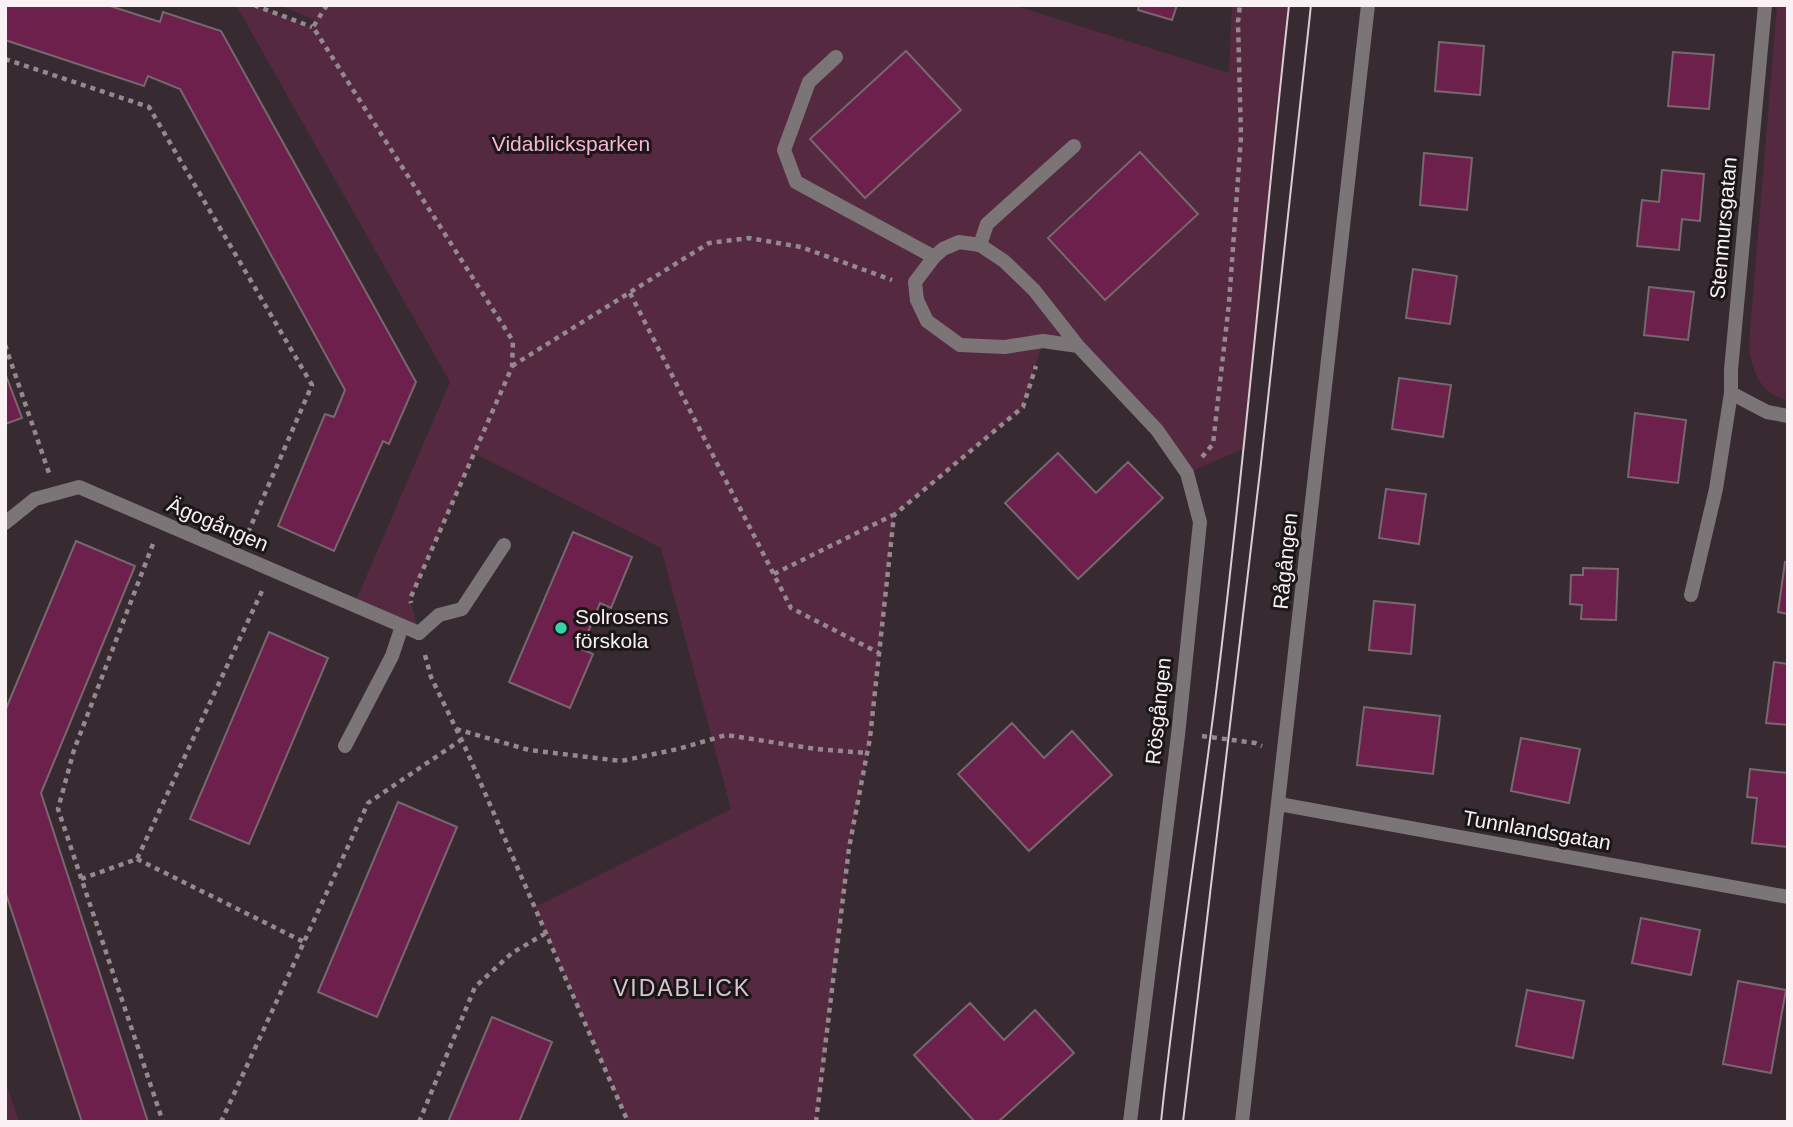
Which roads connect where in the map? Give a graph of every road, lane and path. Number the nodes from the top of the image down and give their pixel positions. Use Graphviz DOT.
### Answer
graph roads {
  1 [pos="254,5"];
  2 [pos="1240,5"];
  3 [pos="1367,5"];
  4 [pos="1765,5"];
  5 [pos="313,27"];
  6 [pos="836,57"];
  7 [pos="5,59"];
  8 [pos="1074,146"];
  9 [pos="981,245"];
  10 [pos="934,257"];
  11 [pos="915,282"];
  12 [pos="630,293"];
  13 [pos="1043,341"];
  14 [pos="5,345"];
  15 [pos="1078,346"];
  16 [pos="512,367"];
  17 [pos="1731,393"];
  18 [pos="1788,416"];
  19 [pos="1187,473"];
  20 [pos="56,494"];
  21 [pos="894,515"];
  22 [pos="5,523"];
  23 [pos="161,523"];
  24 [pos="505,545"];
  25 [pos="238,555"];
  26 [pos="272,569"];
  27 [pos="774,574"];
  28 [pos="1691,595"];
  29 [pos="402,626"];
  30 [pos="879,653"];
  31 [pos="455,729"];
  32 [pos="1178,735"];
  33 [pos="461,740"];
  34 [pos="345,746"];
  35 [pos="867,753"];
  36 [pos="1284,758"];
  37 [pos="1279,804"];
  38 [pos="137,859"];
  39 [pos="80,879"];
  40 [pos="1788,897"];
  41 [pos="545,933"];
  42 [pos="304,942"];
  43 [pos="163,1122"];
  44 [pos="221,1122"];
  45 [pos="419,1122"];
  46 [pos="816,1122"];
  47 [pos="1130,1122"];
  48 [pos="1242,1122"];
  1 -- 5 [label="path"];
  2 -- 19 [label="path"];
  3 -- 36 [label="street, Rågången"];
  4 -- 17 [label="street, Stenmursgatan"];
  6 -- 10 [label="street"];
  7 -- 25 [label="path"];
  8 -- 9 [label="street"];
  9 -- 10 [label="street"];
  9 -- 15 [label="street, Rösgången"];
  10 -- 11 [label="street"];
  11 -- 12 [label="path"];
  11 -- 13 [label="street"];
  12 -- 16 [label="path"];
  12 -- 27 [label="path"];
  13 -- 15 [label="street"];
  13 -- 21 [label="path"];
  14 -- 20 [label="path"];
  15 -- 19 [label="street, Rösgången"];
  17 -- 18 [label="street"];
  17 -- 28 [label="street, Stenmursgatan"];
  19 -- 32 [label="street, Rösgången"];
  20 -- 22 [label="street, Ägogången"];
  20 -- 23 [label="street, Ägogången"];
  21 -- 27 [label="path"];
  21 -- 30 [label="path"];
  23 -- 25 [label="street, Ägogången"];
  23 -- 39 [label="path"];
  24 -- 29 [label="street, Ägogången"];
  25 -- 26 [label="street, Ägogången"];
  26 -- 29 [label="street, Ägogången"];
  26 -- 38 [label="path"];
  27 -- 30 [label="path"];
  29 -- 34 [label="street"];
  30 -- 35 [label="path"];
  31 -- 35 [label="path"];
  32 -- 36 [label="path"];
  32 -- 47 [label="street, Rösgången"];
  33 -- 42 [label="path"];
  35 -- 46 [label="path"];
  36 -- 37 [label="street, Rågången"];
  37 -- 40 [label="street, Tunnlandsgatan"];
  37 -- 48 [label="street, Rågången"];
  38 -- 39 [label="path"];
  38 -- 42 [label="path"];
  39 -- 43 [label="path"];
  41 -- 45 [label="path"];
  42 -- 44 [label="path"];
}
